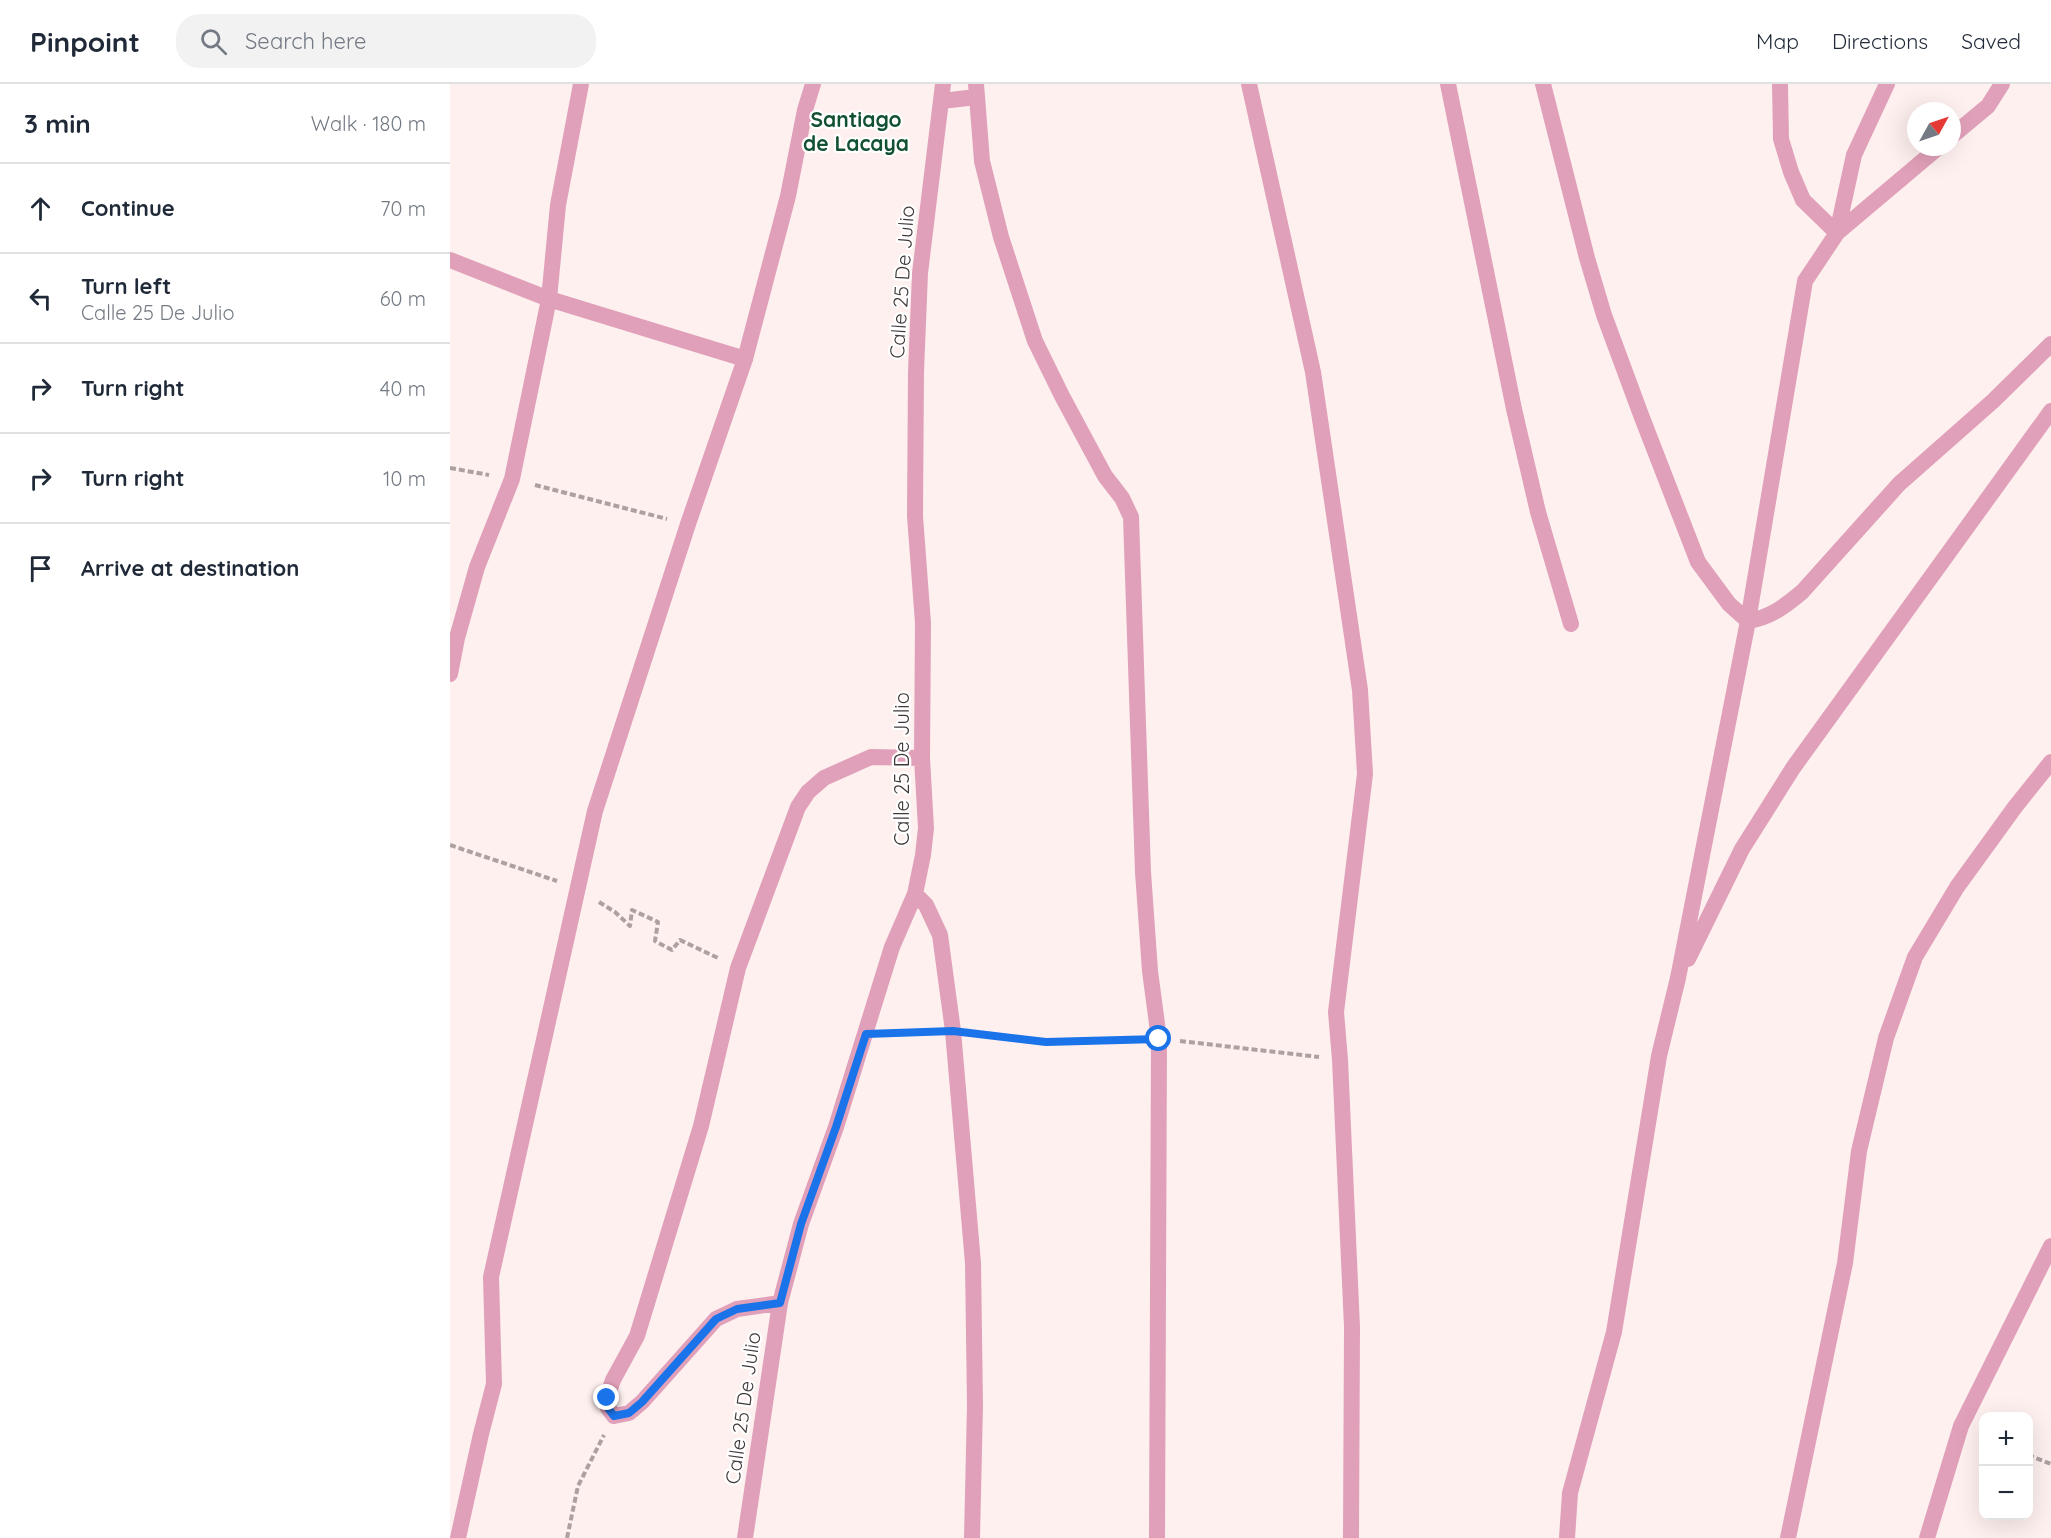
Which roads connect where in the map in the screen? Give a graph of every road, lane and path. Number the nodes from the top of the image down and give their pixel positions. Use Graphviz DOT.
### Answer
graph roads {
  1 [pos="581,84"];
  2 [pos="813,84"];
  3 [pos="1249,84"];
  4 [pos="1448,84"];
  5 [pos="1543,84"];
  6 [pos="1780,84"];
  7 [pos="1887,84"];
  8 [pos="2002,84"];
  9 [pos="976,90"];
  10 [pos="943,92"];
  11 [pos="1961,128"];
  12 [pos="1928,156"];
  13 [pos="1837,233"];
  14 [pos="450,260"];
  15 [pos="549,299"];
  16 [pos="2051,344"];
  17 [pos="745,358"];
  18 [pos="2051,411"];
  19 [pos="450,468"];
  20 [pos="512,479"];
  21 [pos="688,524"];
  22 [pos="1748,621"];
  23 [pos="1571,624"];
  24 [pos="450,674"];
  25 [pos="922,758"];
  26 [pos="2051,762"];
  27 [pos="450,845"];
  28 [pos="577,888"];
  29 [pos="915,894"];
  30 [pos="738,968"];
  31 [pos="1678,978"];
  32 [pos="953,1031"];
  33 [pos="866,1034"];
  34 [pos="1159,1039"];
  35 [pos="1341,1060"];
  36 [pos="2051,1246"];
  37 [pos="780,1303"];
  38 [pos="614,1416"];
  39 [pos="2033,1457"];
  40 [pos="2051,1464"];
  41 [pos="745,1537"];
  42 [pos="458,1538"];
  43 [pos="567,1538"];
  44 [pos="972,1538"];
  45 [pos="1157,1538"];
  46 [pos="1351,1538"];
  47 [pos="1567,1538"];
  48 [pos="1788,1538"];
  49 [pos="1927,1538"];
  1 -- 15 [label="street"];
  2 -- 17 [label="street"];
  3 -- 35 [label="street"];
  4 -- 23 [label="street"];
  5 -- 22 [label="street"];
  6 -- 13 [label="street"];
  7 -- 13 [label="street"];
  8 -- 11 [label="street"];
  9 -- 10 [label="street"];
  9 -- 34 [label="street"];
  10 -- 25 [label="street, Calle 25 De Julio"];
  12 -- 13 [label="street"];
  13 -- 22 [label="street"];
  14 -- 15 [label="street"];
  15 -- 17 [label="street"];
  15 -- 20 [label="street"];
  16 -- 22 [label="street"];
  17 -- 21 [label="street"];
  18 -- 31 [label="street"];
  19 -- 20 [label="path"];
  20 -- 21 [label="path"];
  20 -- 24 [label="street"];
  21 -- 28 [label="street"];
  22 -- 31 [label="street"];
  25 -- 29 [label="street, Calle 25 De Julio"];
  25 -- 30 [label="street"];
  26 -- 48 [label="street"];
  27 -- 28 [label="path"];
  28 -- 30 [label="path"];
  28 -- 42 [label="street"];
  29 -- 32 [label="street"];
  29 -- 33 [label="street, Calle 25 De Julio"];
  30 -- 38 [label="street"];
  31 -- 47 [label="street"];
  32 -- 33 [label="path"];
  32 -- 34 [label="path"];
  32 -- 44 [label="street"];
  33 -- 37 [label="street, Calle 25 De Julio"];
  34 -- 35 [label="path"];
  34 -- 45 [label="street"];
  35 -- 46 [label="street"];
  36 -- 49 [label="street"];
  37 -- 38 [label="street"];
  37 -- 41 [label="street, Calle 25 De Julio"];
  38 -- 43 [label="path"];
  39 -- 40 [label="path"];
}
